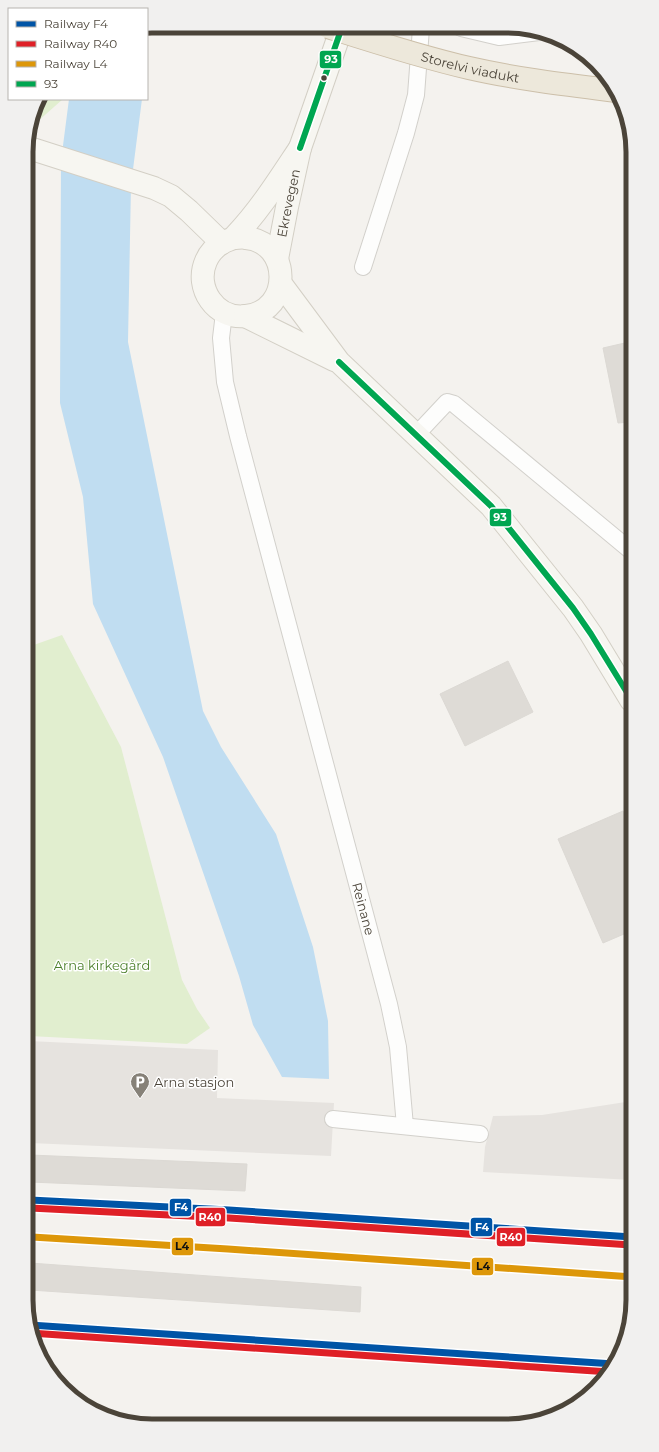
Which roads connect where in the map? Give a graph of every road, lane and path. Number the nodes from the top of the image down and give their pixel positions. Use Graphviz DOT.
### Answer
graph roads {
  1 [pos="340,33"];
  2 [pos="347,33"];
  3 [pos="421,33"];
  4 [pos="482,33"];
  5 [pos="523,34"];
  6 [pos="609,90"];
  7 [pos="300,148"];
  8 [pos="34,150"];
  9 [pos="228,241"];
  10 [pos="277,259"];
  11 [pos="363,267"];
  12 [pos="281,284"];
  13 [pos="235,314"];
  14 [pos="339,362"];
  15 [pos="416,435"];
  16 [pos="626,547"];
  17 [pos="626,692"];
  18 [pos="333,1119"];
  19 [pos="405,1126"];
  20 [pos="480,1134"];
  1 -- 7 [label="main road, Ekrevegen"];
  2 -- 6 [label="highway, Storelvi viadukt, bridge"];
  3 -- 11 [label="lane"];
  4 -- 5 [label="lane"];
  7 -- 9 [label="main road, Ekrevegen"];
  7 -- 10 [label="main road, Ekrevegen"];
  8 -- 9 [label="main road"];
  9 -- 10 [label="main road"];
  9 -- 13 [label="main road"];
  10 -- 12 [label="main road"];
  12 -- 13 [label="main road"];
  12 -- 14 [label="main road"];
  13 -- 14 [label="main road"];
  13 -- 19 [label="lane, Reinane"];
  14 -- 15 [label="main road"];
  15 -- 16 [label="lane"];
  15 -- 17 [label="main road"];
  18 -- 19 [label="lane"];
  19 -- 20 [label="lane"];
}
